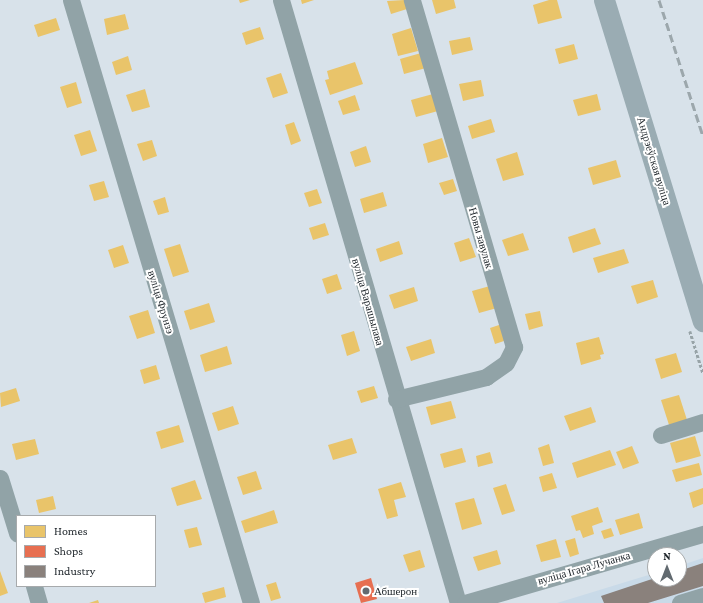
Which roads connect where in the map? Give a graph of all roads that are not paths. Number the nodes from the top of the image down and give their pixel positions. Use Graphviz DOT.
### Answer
graph roads {
  1 [pos="71,0"];
  2 [pos="281,0"];
  3 [pos="412,0"];
  4 [pos="604,0"];
  5 [pos="703,321"];
  6 [pos="396,399"];
  7 [pos="703,422"];
  8 [pos="661,435"];
  9 [pos="0,478"];
  10 [pos="16,530"];
  11 [pos="703,534"];
  12 [pos="34,587"];
  13 [pos="703,596"];
  14 [pos="39,603"];
  15 [pos="251,603"];
  16 [pos="458,603"];
  17 [pos="465,603"];
  18 [pos="680,603"];
  1 -- 15 [label="street, вуліца Фрунзэ"];
  2 -- 6 [label="street, вуліца Варашылава"];
  3 -- 6 [label="street, Новы завулак"];
  4 -- 5 [label="main road, Андрэеўская вуліца"];
  6 -- 16 [label="street, вуліца Варашылава"];
  7 -- 8 [label="street"];
  9 -- 10 [label="street"];
  11 -- 17 [label="street, вуліца Ігара Лучанка"];
  12 -- 14 [label="street"];
  13 -- 18 [label="street"];
}
